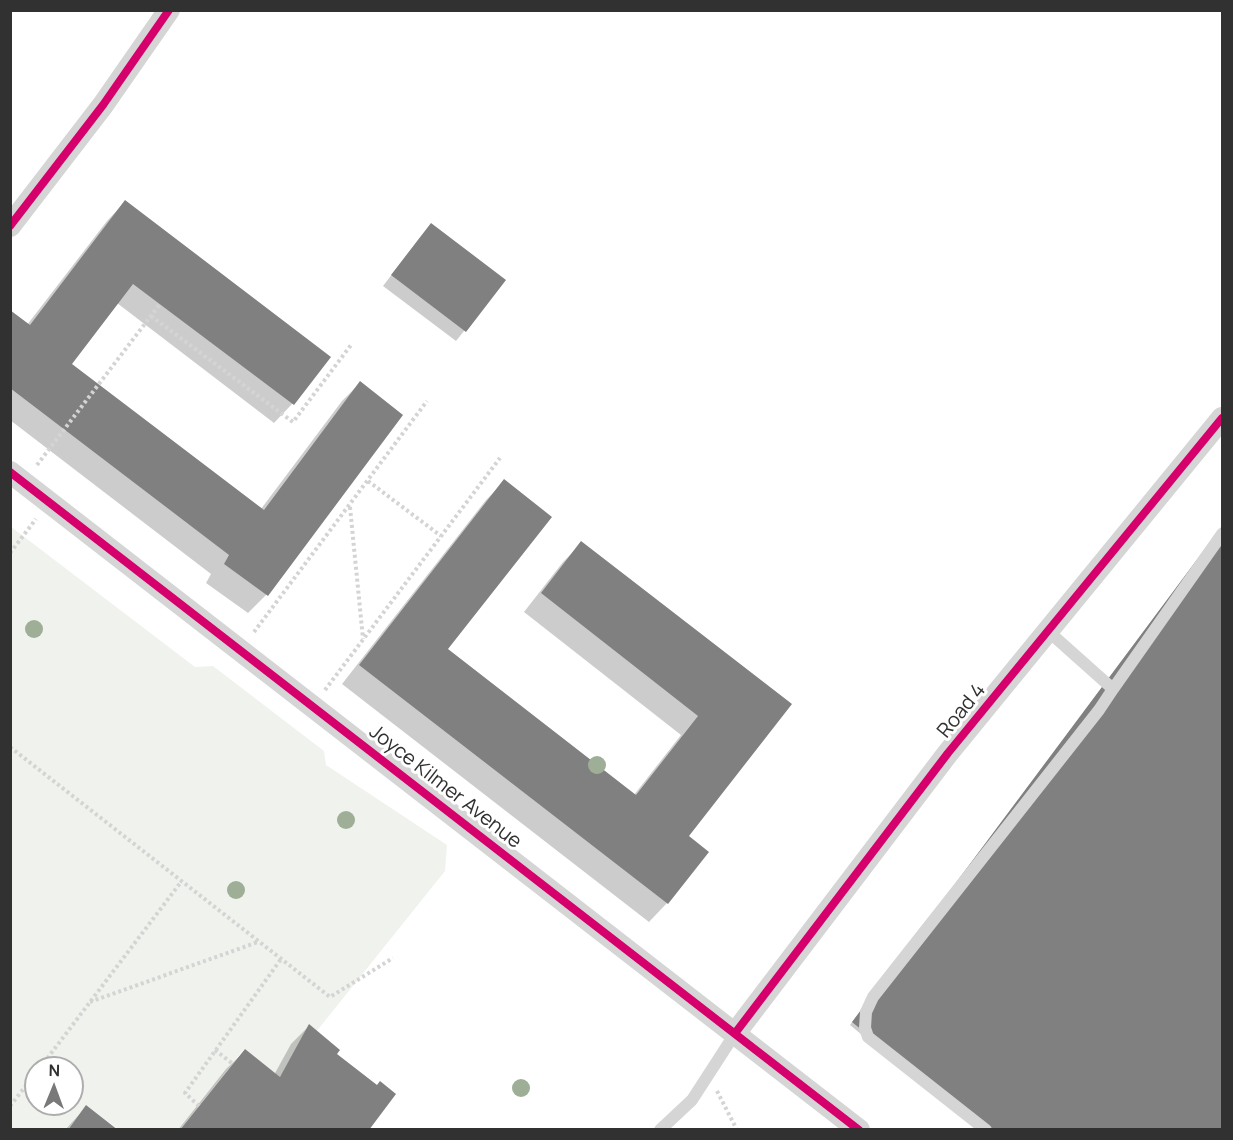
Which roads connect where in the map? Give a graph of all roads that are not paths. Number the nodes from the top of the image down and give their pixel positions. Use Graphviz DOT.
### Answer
graph roads {
  1 [pos="169,10"];
  2 [pos="10,225"];
  3 [pos="1222,418"];
  4 [pos="17,477"];
  5 [pos="1222,534"];
  6 [pos="1048,631"];
  7 [pos="1113,689"];
  8 [pos="736,1032"];
  9 [pos="660,1130"];
  10 [pos="859,1130"];
  11 [pos="986,1130"];
  1 -- 2 [label="street"];
  3 -- 6 [label="street, Road 4"];
  4 -- 8 [label="street, Joyce Kilmer Avenue"];
  5 -- 7 [label="lane"];
  6 -- 7 [label="lane"];
  6 -- 8 [label="street, Road 4"];
  7 -- 11 [label="lane"];
  8 -- 9 [label="lane"];
  8 -- 10 [label="street, Joyce Kilmer Avenue"];
}
